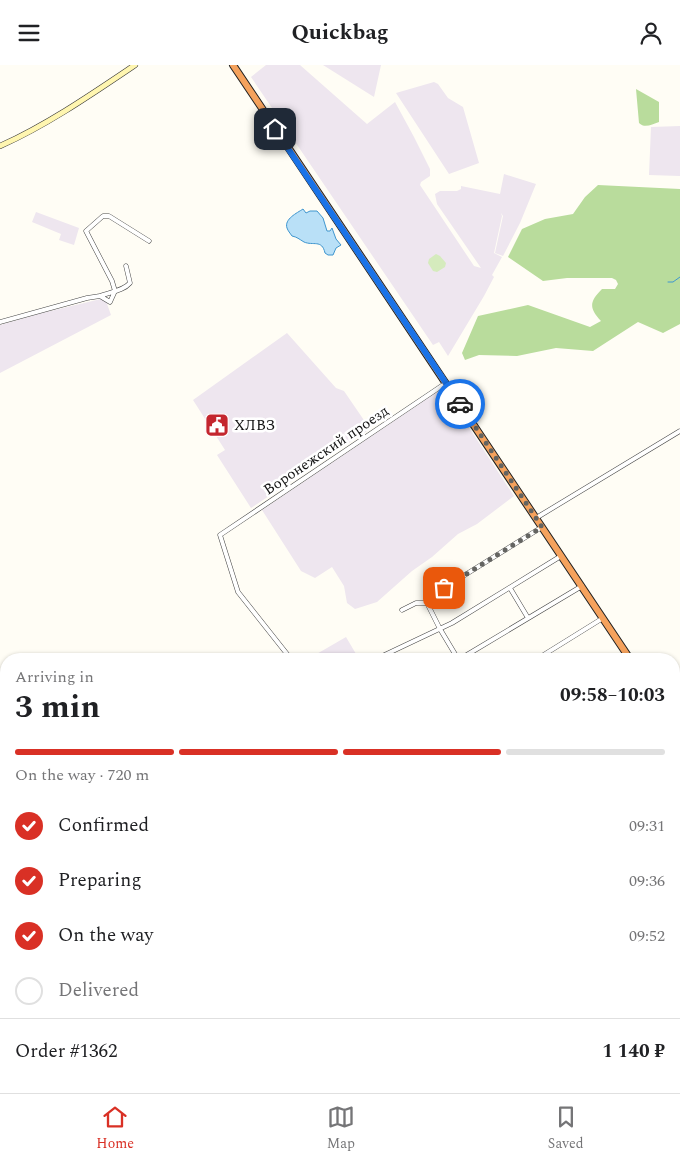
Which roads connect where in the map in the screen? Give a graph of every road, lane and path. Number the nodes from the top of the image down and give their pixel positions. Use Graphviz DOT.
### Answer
graph roads {
  1 [pos="135,65"];
  2 [pos="232,65"];
  3 [pos="0,146"];
  4 [pos="149,241"];
  5 [pos="126,266"];
  6 [pos="115,291"];
  7 [pos="100,296"];
  8 [pos="0,322"];
  9 [pos="446,383"];
  10 [pos="680,431"];
  11 [pos="536,518"];
  12 [pos="542,527"];
  13 [pos="561,556"];
  14 [pos="582,586"];
  15 [pos="510,588"];
  16 [pos="427,603"];
  17 [pos="402,610"];
  18 [pos="528,617"];
  19 [pos="603,618"];
  20 [pos="440,629"];
  21 [pos="286,653"];
  22 [pos="389,653"];
  23 [pos="455,653"];
  24 [pos="469,653"];
  25 [pos="547,653"];
  26 [pos="626,653"];
  1 -- 3 [label="main road"];
  2 -- 9 [label="highway"];
  4 -- 6 [label="street"];
  5 -- 6 [label="street"];
  6 -- 7 [label="street"];
  6 -- 7 [label="street"];
  7 -- 8 [label="street"];
  9 -- 11 [label="highway"];
  9 -- 21 [label="street, Воронежский проезд"];
  10 -- 11 [label="street"];
  11 -- 12 [label="highway"];
  12 -- 13 [label="highway"];
  12 -- 16 [label="street"];
  13 -- 14 [label="highway"];
  13 -- 15 [label="street"];
  14 -- 18 [label="street"];
  14 -- 19 [label="highway"];
  15 -- 18 [label="street"];
  15 -- 20 [label="street"];
  16 -- 17 [label="street"];
  16 -- 20 [label="street"];
  18 -- 24 [label="street"];
  19 -- 25 [label="street"];
  19 -- 26 [label="highway"];
  20 -- 22 [label="street"];
  20 -- 23 [label="street"];
}
